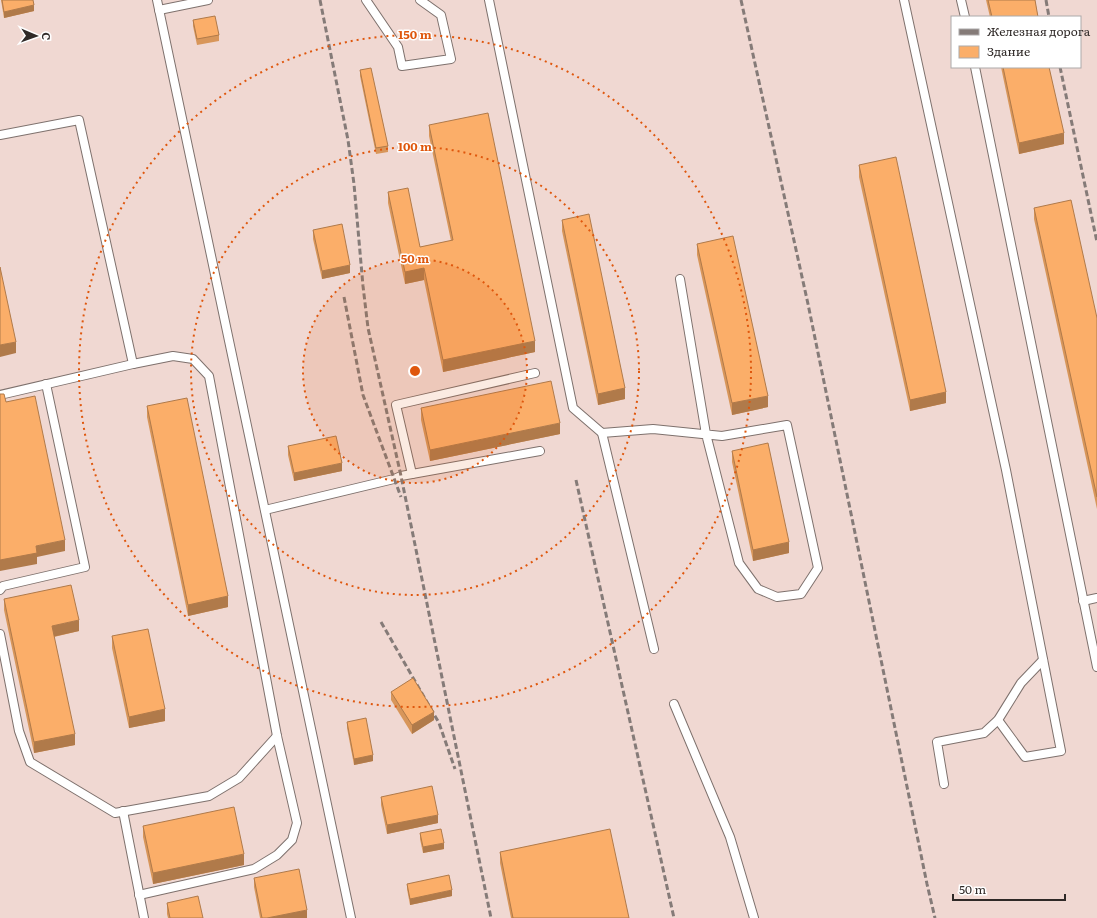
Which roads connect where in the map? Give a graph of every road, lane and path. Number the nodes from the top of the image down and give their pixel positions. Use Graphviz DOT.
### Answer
graph roads {
  1 [pos="157,0"];
  2 [pos="208,0"];
  3 [pos="366,0"];
  4 [pos="420,0"];
  5 [pos="489,0"];
  6 [pos="904,0"];
  7 [pos="961,0"];
  8 [pos="159,10"];
  9 [pos="965,16"];
  10 [pos="975,68"];
  11 [pos="0,135"];
  12 [pos="680,279"];
  13 [pos="132,364"];
  14 [pos="535,373"];
  15 [pos="46,384"];
  16 [pos="0,395"];
  17 [pos="602,433"];
  18 [pos="706,434"];
  19 [pos="540,451"];
  20 [pos="412,474"];
  21 [pos="265,510"];
  22 [pos="0,590"];
  23 [pos="1097,598"];
  24 [pos="1083,601"];
  25 [pos="0,634"];
  26 [pos="654,649"];
  27 [pos="1044,660"];
  28 [pos="1097,667"];
  29 [pos="674,704"];
  30 [pos="998,720"];
  31 [pos="277,736"];
  32 [pos="944,784"];
  33 [pos="123,811"];
  34 [pos="139,895"];
  35 [pos="144,918"];
  36 [pos="350,918"];
  37 [pos="754,918"];
  1 -- 8 [label="lane"];
  2 -- 8 [label="lane"];
  3 -- 4 [label="lane"];
  5 -- 17 [label="lane"];
  6 -- 27 [label="lane"];
  7 -- 9 [label="lane"];
  8 -- 21 [label="lane"];
  10 -- 24 [label="lane"];
  11 -- 13 [label="lane"];
  12 -- 18 [label="lane"];
  13 -- 15 [label="lane"];
  13 -- 31 [label="lane"];
  14 -- 20 [label="lane"];
  15 -- 16 [label="lane"];
  15 -- 22 [label="lane"];
  17 -- 18 [label="lane"];
  17 -- 26 [label="lane"];
  18 -- 18 [label="lane"];
  19 -- 20 [label="lane"];
  20 -- 21 [label="lane"];
  21 -- 36 [label="lane"];
  23 -- 24 [label="lane"];
  24 -- 28 [label="lane"];
  25 -- 33 [label="lane"];
  27 -- 30 [label="lane"];
  27 -- 30 [label="lane"];
  29 -- 37 [label="lane"];
  30 -- 32 [label="lane"];
  31 -- 33 [label="lane"];
  31 -- 34 [label="lane"];
  33 -- 34 [label="lane"];
  34 -- 35 [label="lane"];
}
